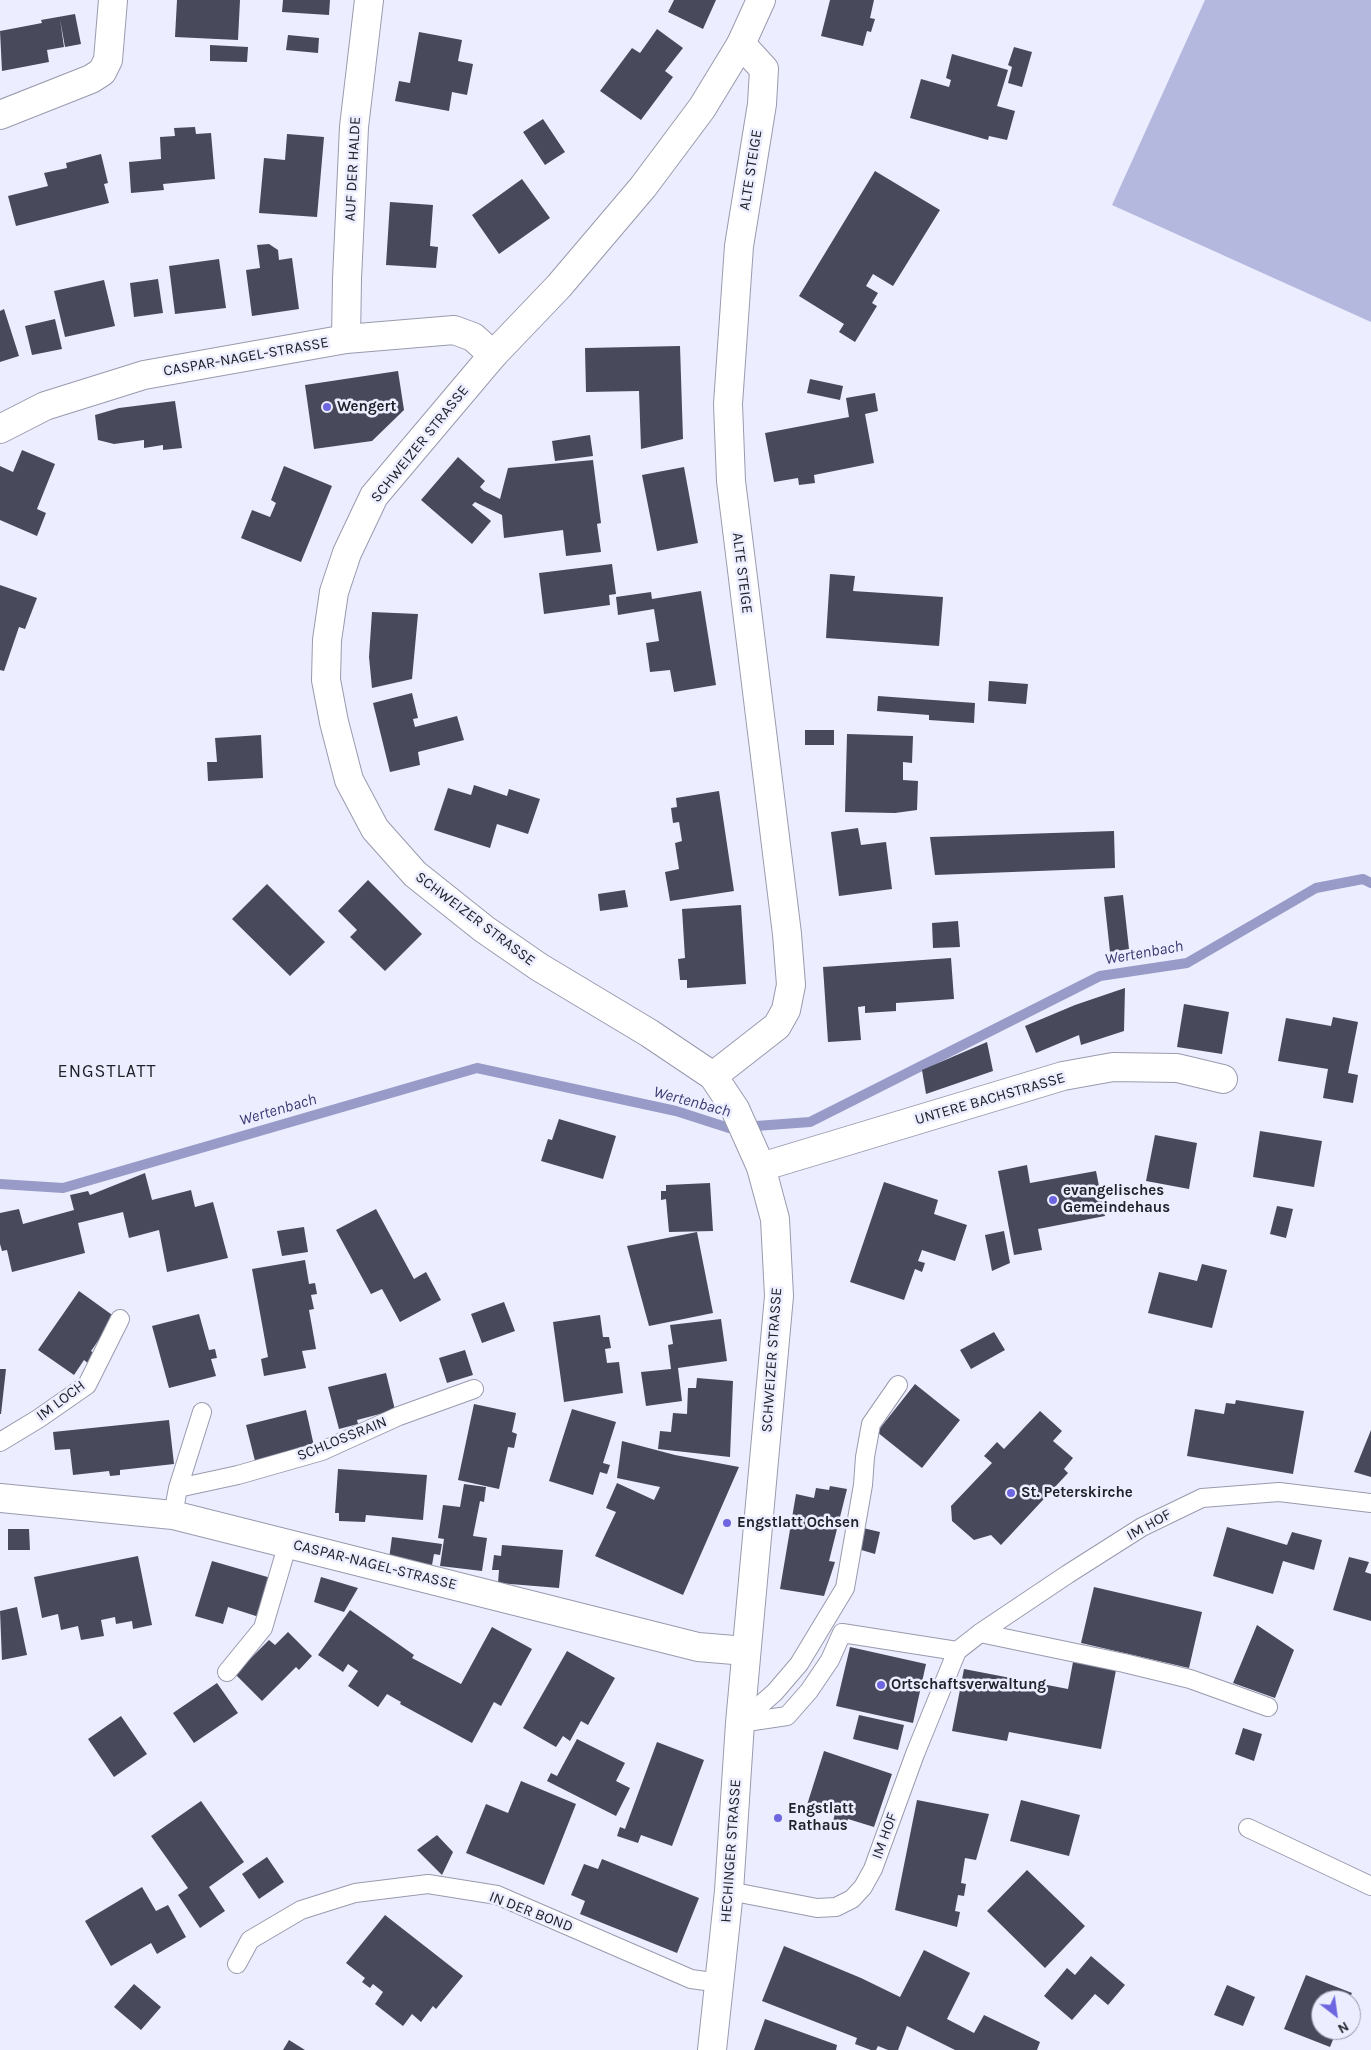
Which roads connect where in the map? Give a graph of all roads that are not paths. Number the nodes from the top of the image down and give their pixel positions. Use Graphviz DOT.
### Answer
graph roads {
  1 [pos="113,0"];
  2 [pos="369,0"];
  3 [pos="762,0"];
  4 [pos="741,44"];
  5 [pos="0,115"];
  6 [pos="346,339"];
  7 [pos="493,356"];
  8 [pos="0,429"];
  9 [pos="713,1076"];
  10 [pos="1223,1078"];
  11 [pos="761,1167"];
  12 [pos="120,1319"];
  13 [pos="898,1385"];
  14 [pos="474,1389"];
  15 [pos="202,1412"];
  16 [pos="0,1442"];
  17 [pos="178,1488"];
  18 [pos="0,1498"];
  19 [pos="1371,1503"];
  20 [pos="173,1516"];
  21 [pos="288,1543"];
  22 [pos="980,1633"];
  23 [pos="746,1651"];
  24 [pos="957,1651"];
  25 [pos="227,1672"];
  26 [pos="1268,1708"];
  27 [pos="740,1723"];
  28 [pos="1248,1828"];
  29 [pos="1371,1886"];
  30 [pos="729,1891"];
  31 [pos="237,1964"];
  32 [pos="720,1983"];
  33 [pos="712,2050"];
  1 -- 5 [label="street"];
  2 -- 6 [label="street, AUF DER HALDE"];
  3 -- 4 [label="street, SCHWEIZER STRASSE"];
  4 -- 7 [label="street, SCHWEIZER STRASSE"];
  4 -- 9 [label="street, ALTE STEIGE"];
  6 -- 7 [label="street, CASPAR-NAGEL-STRASSE"];
  6 -- 8 [label="street, CASPAR-NAGEL-STRASSE"];
  7 -- 9 [label="street, SCHWEIZER STRASSE"];
  9 -- 11 [label="street, SCHWEIZER STRASSE"];
  10 -- 11 [label="street, UNTERE BACHSTRASSE"];
  11 -- 23 [label="street, SCHWEIZER STRASSE"];
  12 -- 16 [label="lane, IM LOCH"];
  13 -- 27 [label="lane"];
  14 -- 17 [label="lane, SCHLOSSRAIN"];
  15 -- 17 [label="lane"];
  17 -- 20 [label="lane"];
  18 -- 20 [label="street, CASPAR-NAGEL-STRASSE"];
  19 -- 22 [label="lane, IM HOF"];
  20 -- 21 [label="street, CASPAR-NAGEL-STRASSE"];
  21 -- 23 [label="street, CASPAR-NAGEL-STRASSE"];
  21 -- 25 [label="lane"];
  22 -- 24 [label="lane, IM HOF"];
  22 -- 26 [label="lane"];
  23 -- 27 [label="street, HECHINGER STRASSE"];
  24 -- 27 [label="lane"];
  24 -- 30 [label="lane, IM HOF"];
  27 -- 30 [label="street, HECHINGER STRASSE"];
  28 -- 29 [label="lane"];
  30 -- 32 [label="street, HECHINGER STRASSE"];
  31 -- 32 [label="lane, IN DER BOND"];
  32 -- 33 [label="street, HECHINGER STRASSE"];
}
